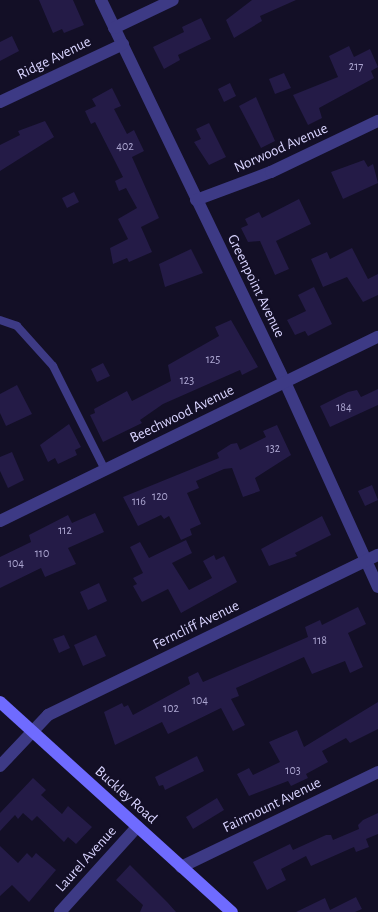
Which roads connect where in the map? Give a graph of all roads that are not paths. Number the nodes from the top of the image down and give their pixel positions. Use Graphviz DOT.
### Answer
graph roads {
  1 [pos="101,0"];
  2 [pos="173,0"];
  3 [pos="114,28"];
  4 [pos="122,44"];
  5 [pos="0,102"];
  6 [pos="378,121"];
  7 [pos="196,200"];
  8 [pos="0,320"];
  9 [pos="378,337"];
  10 [pos="285,382"];
  11 [pos="105,470"];
  12 [pos="0,521"];
  13 [pos="378,555"];
  14 [pos="366,561"];
  15 [pos="378,587"];
  16 [pos="0,702"];
  17 [pos="32,731"];
  18 [pos="0,766"];
  19 [pos="378,772"];
  20 [pos="137,827"];
  21 [pos="181,867"];
  22 [pos="60,912"];
  23 [pos="232,912"];
  1 -- 3 [label="street, Greenpoint Avenue"];
  2 -- 3 [label="street"];
  3 -- 4 [label="street, Greenpoint Avenue"];
  4 -- 5 [label="street, Ridge Avenue"];
  4 -- 7 [label="street, Greenpoint Avenue"];
  6 -- 7 [label="street, Norwood Avenue"];
  7 -- 10 [label="street, Greenpoint Avenue"];
  8 -- 11 [label="lane"];
  9 -- 10 [label="street, Beechwood Avenue"];
  10 -- 11 [label="street, Beechwood Avenue"];
  10 -- 14 [label="street, Greenpoint Avenue"];
  11 -- 12 [label="street, Beechwood Avenue"];
  13 -- 14 [label="street, Ferncliff Avenue"];
  14 -- 15 [label="street, Greenpoint Avenue"];
  14 -- 17 [label="street, Ferncliff Avenue"];
  16 -- 17 [label="street, Buckley Road"];
  17 -- 18 [label="street, Ferncliff Avenue"];
  17 -- 20 [label="street, Buckley Road"];
  19 -- 21 [label="street, Fairmount Avenue"];
  20 -- 21 [label="street, Buckley Road"];
  20 -- 22 [label="street, Laurel Avenue"];
  21 -- 23 [label="street, Buckley Road"];
}
